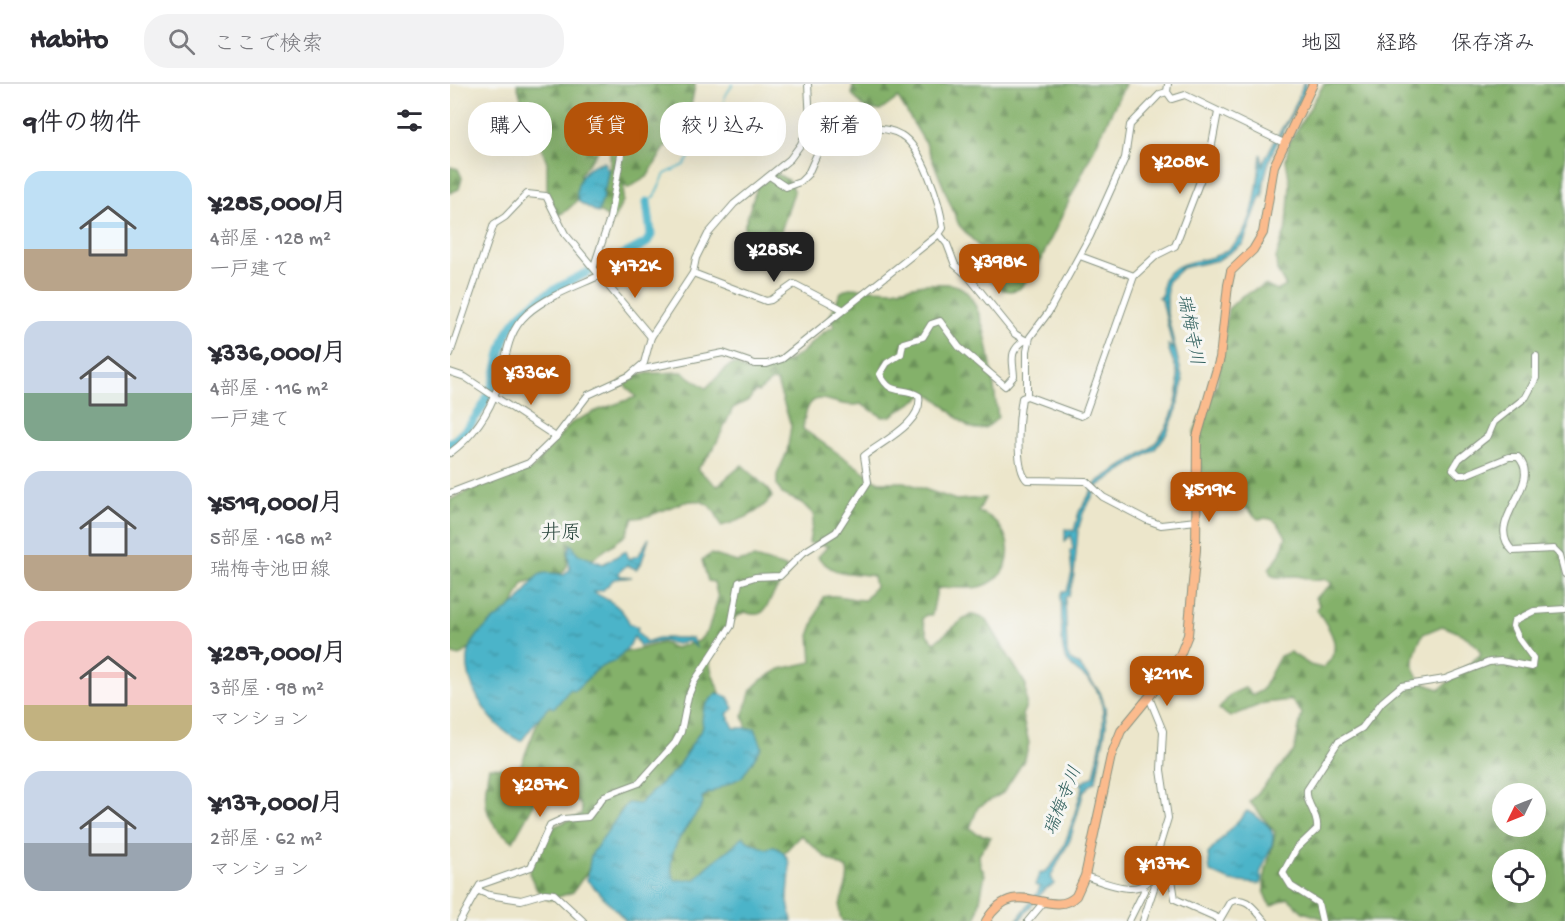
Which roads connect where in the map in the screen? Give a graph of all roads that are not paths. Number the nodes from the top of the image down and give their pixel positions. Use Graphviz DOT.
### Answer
graph roads {
  1 [pos="808,84"];
  2 [pos="1313,84"];
  3 [pos="1167,88"];
  4 [pos="1218,112"];
  5 [pos="1286,144"];
  6 [pos="621,156"];
  7 [pos="771,177"];
  8 [pos="939,234"];
  9 [pos="1080,256"];
  10 [pos="594,266"];
  11 [pos="693,273"];
  12 [pos="601,275"];
  13 [pos="1134,276"];
  14 [pos="842,309"];
  15 [pos="651,337"];
  16 [pos="1027,341"];
  17 [pos="450,354"];
  18 [pos="1536,356"];
  19 [pos="638,370"];
  20 [pos="450,372"];
  21 [pos="493,396"];
  22 [pos="1027,396"];
  23 [pos="556,437"];
  24 [pos="450,453"];
  25 [pos="450,493"];
  26 [pos="1196,521"];
  27 [pos="1565,574"];
  28 [pos="1565,609"];
  29 [pos="1149,697"];
  30 [pos="1156,857"];
  31 [pos="1156,870"];
  32 [pos="1085,876"];
  33 [pos="1143,885"];
  34 [pos="477,890"];
  35 [pos="1044,902"];
  36 [pos="1219,920"];
  37 [pos="460,921"];
  38 [pos="583,921"];
  39 [pos="986,921"];
  40 [pos="1028,921"];
  41 [pos="1129,921"];
  42 [pos="1143,921"];
  43 [pos="1265,921"];
  44 [pos="1322,921"];
  1 -- 7 [label="street"];
  2 -- 5 [label="main road"];
  3 -- 4 [label="street"];
  3 -- 9 [label="street"];
  4 -- 5 [label="street"];
  4 -- 13 [label="street"];
  5 -- 26 [label="main road"];
  6 -- 10 [label="street"];
  7 -- 8 [label="street"];
  7 -- 11 [label="street"];
  8 -- 14 [label="street"];
  8 -- 16 [label="street"];
  9 -- 13 [label="street"];
  9 -- 16 [label="street"];
  10 -- 12 [label="street"];
  10 -- 17 [label="street"];
  11 -- 14 [label="street"];
  11 -- 15 [label="street"];
  12 -- 15 [label="street"];
  12 -- 21 [label="street"];
  13 -- 22 [label="street"];
  14 -- 19 [label="street"];
  15 -- 19 [label="street"];
  16 -- 22 [label="street"];
  16 -- 34 [label="street"];
  18 -- 27 [label="street"];
  19 -- 23 [label="street"];
  20 -- 21 [label="street"];
  21 -- 23 [label="street"];
  21 -- 24 [label="street"];
  22 -- 26 [label="street"];
  23 -- 25 [label="street"];
  26 -- 29 [label="main road"];
  28 -- 44 [label="street"];
  29 -- 30 [label="street"];
  29 -- 32 [label="main road"];
  30 -- 31 [label="street"];
  30 -- 36 [label="street"];
  31 -- 33 [label="street"];
  31 -- 42 [label="street"];
  32 -- 33 [label="street"];
  32 -- 35 [label="main road"];
  33 -- 41 [label="street"];
  34 -- 37 [label="street"];
  34 -- 38 [label="street"];
  35 -- 39 [label="main road"];
  35 -- 40 [label="street"];
  36 -- 43 [label="street"];
}
